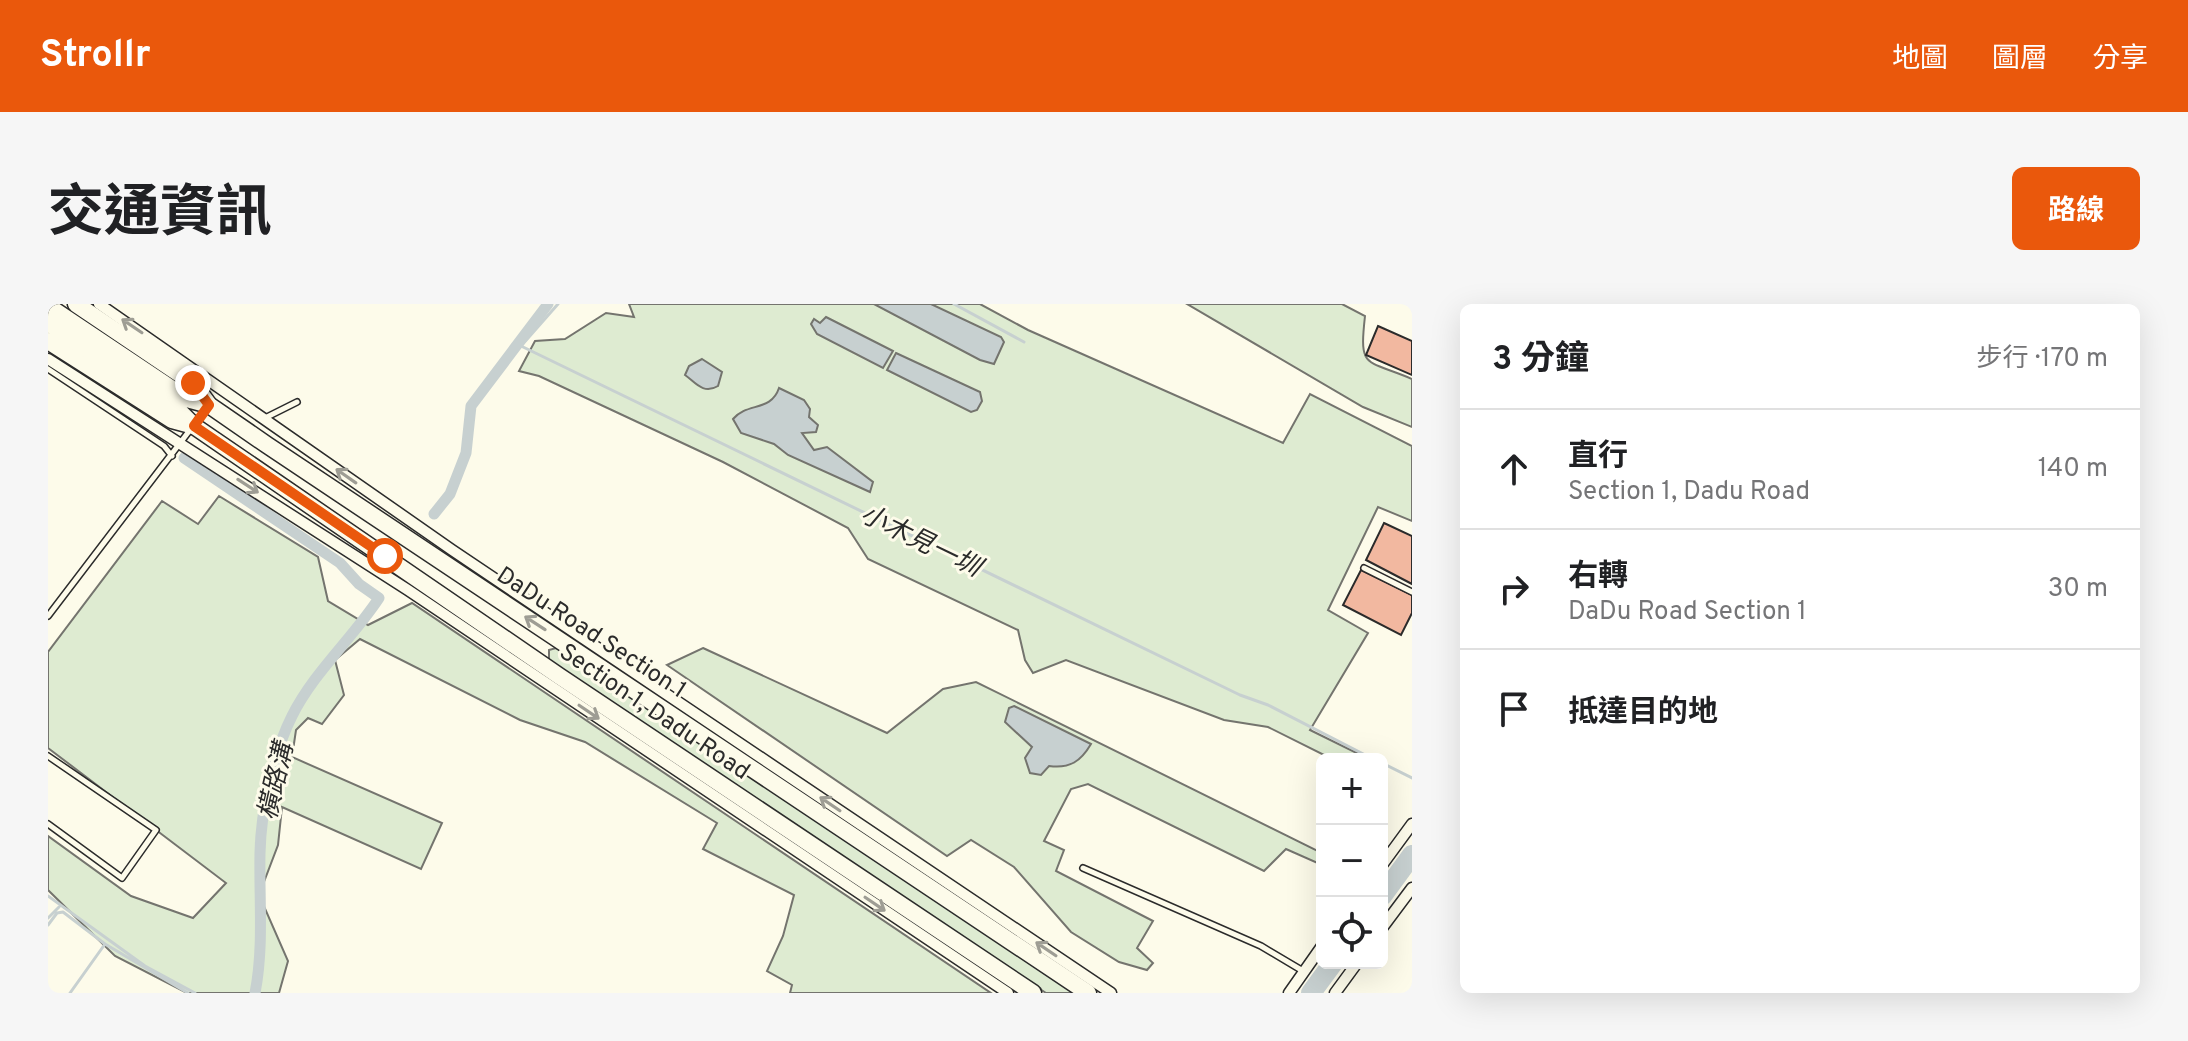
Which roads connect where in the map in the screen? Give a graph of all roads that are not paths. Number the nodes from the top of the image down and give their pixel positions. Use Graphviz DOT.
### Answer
graph roads {
  1 [pos="76,304"];
  2 [pos="99,304"];
  3 [pos="48,306"];
  4 [pos="48,323"];
  5 [pos="48,341"];
  6 [pos="48,359"];
  7 [pos="116,360"];
  8 [pos="48,369"];
  9 [pos="297,402"];
  10 [pos="209,405"];
  11 [pos="264,419"];
  12 [pos="194,426"];
  13 [pos="177,450"];
  14 [pos="405,527"];
  15 [pos="434,547"];
  16 [pos="380,563"];
  17 [pos="1364,568"];
  18 [pos="412,584"];
  19 [pos="1412,592"];
  20 [pos="48,616"];
  21 [pos="48,756"];
  22 [pos="48,824"];
  23 [pos="1412,824"];
  24 [pos="1388,857"];
  25 [pos="1083,868"];
  26 [pos="1412,888"];
  27 [pos="1388,920"];
  28 [pos="1316,954"];
  29 [pos="1353,969"];
  30 [pos="1304,971"];
  31 [pos="1008,993"];
  32 [pos="1033,993"];
  33 [pos="1088,993"];
  34 [pos="1111,993"];
  35 [pos="1281,993"];
  36 [pos="1289,993"];
  37 [pos="1335,993"];
  1 -- 10 [label="main road, DaDu Road Section 1"];
  11 -- 2 [label="street, DaDu Road Section 1, one-way"];
  3 -- 7 [label="main road"];
  4 -- 7 [label="main road"];
  5 -- 12 [label="main road, Section 1, Dadu Road"];
  6 -- 13 [label="street, Section 1, Dadu Road"];
  7 -- 10 [label="main road"];
  7 -- 12 [label="main road"];
  8 -- 13 [label="lane"];
  9 -- 11 [label="lane"];
  10 -- 12 [label="lane"];
  10 -- 14 [label="main road, DaDu Road Section 1"];
  14 -- 11 [label="street, DaDu Road Section 1, one-way"];
  12 -- 13 [label="lane"];
  12 -- 16 [label="main road, Section 1, Dadu Road"];
  13 -- 16 [label="street, Section 1, Dadu Road, one-way"];
  13 -- 20 [label="lane"];
  14 -- 15 [label="main road, DaDu Road Section 1"];
  33 -- 15 [label="main road, DaDu Road Section 1, one-way"];
  34 -- 15 [label="street, DaDu Road Section 1, one-way"];
  16 -- 18 [label="main road, Section 1, Dadu Road"];
  17 -- 19 [label="lane"];
  18 -- 31 [label="street, Section 1, Dadu Road, one-way"];
  18 -- 32 [label="main road, Section 1, Dadu Road"];
  21 -- 22 [label="lane"];
  23 -- 24 [label="street"];
  25 -- 30 [label="lane"];
  26 -- 27 [label="street"];
  28 -- 30 [label="street"];
  29 -- 37 [label="street"];
  30 -- 35 [label="street"];
  30 -- 36 [label="street"];
}
